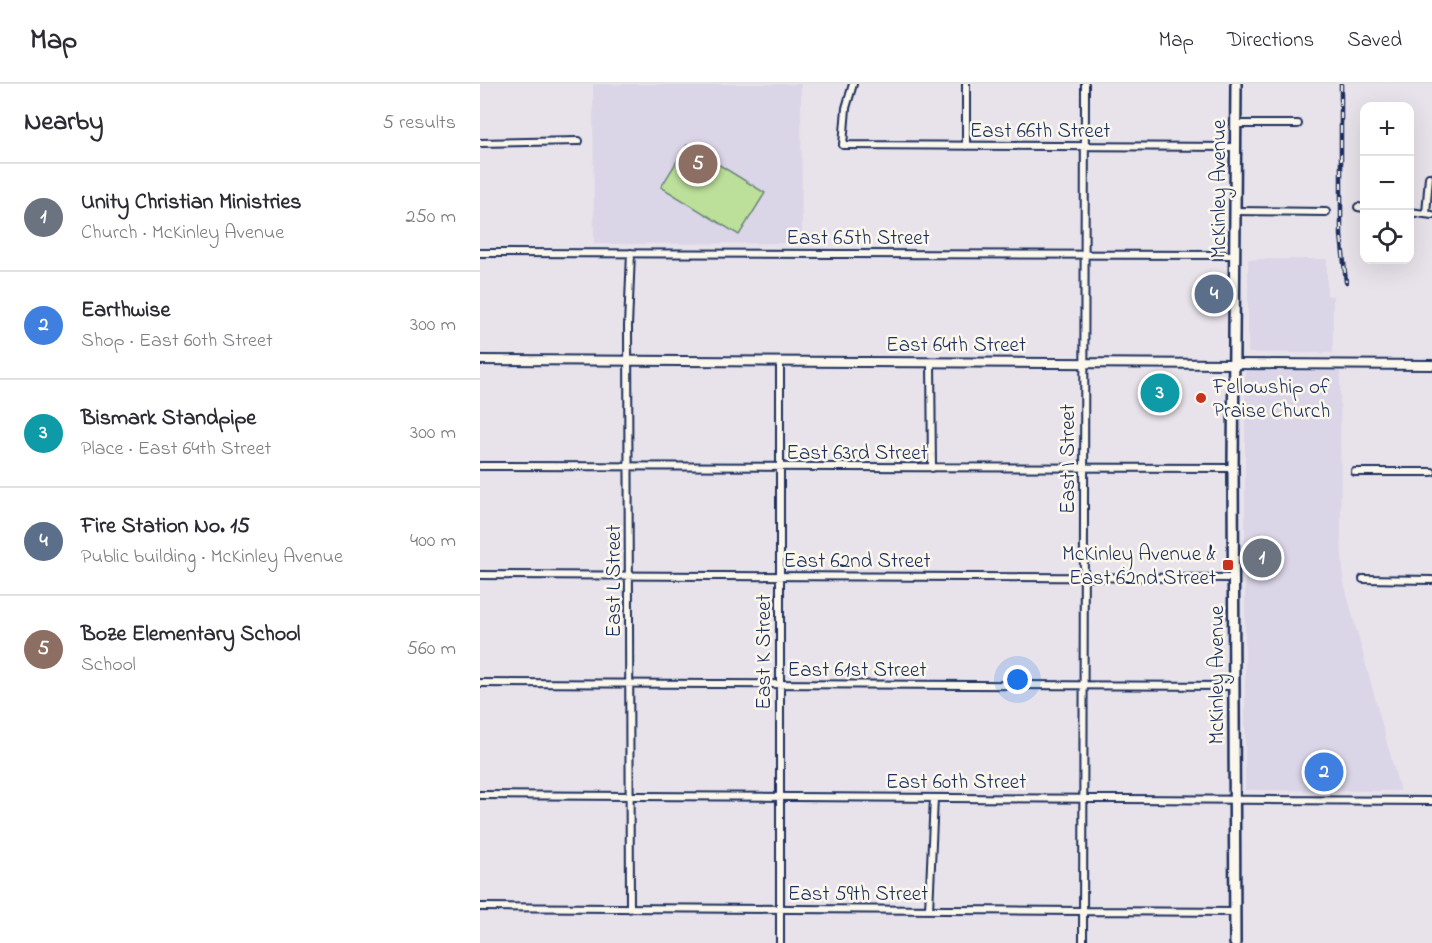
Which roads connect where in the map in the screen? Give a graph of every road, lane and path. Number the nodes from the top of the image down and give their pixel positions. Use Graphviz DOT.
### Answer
graph roads {
  1 [pos="853,84"];
  2 [pos="966,84"];
  3 [pos="1085,84"];
  4 [pos="1236,84"];
  5 [pos="1235,124"];
  6 [pos="1298,124"];
  7 [pos="579,141"];
  8 [pos="480,142"];
  9 [pos="966,146"];
  10 [pos="1087,147"];
  11 [pos="1235,147"];
  12 [pos="1429,177"];
  13 [pos="1235,211"];
  14 [pos="1326,212"];
  15 [pos="1414,213"];
  16 [pos="1429,214"];
  17 [pos="480,253"];
  18 [pos="631,253"];
  19 [pos="1235,255"];
  20 [pos="1086,256"];
  21 [pos="480,360"];
  22 [pos="630,360"];
  23 [pos="780,361"];
  24 [pos="931,362"];
  25 [pos="1084,362"];
  26 [pos="1234,362"];
  27 [pos="1432,365"];
  28 [pos="480,466"];
  29 [pos="629,466"];
  30 [pos="780,468"];
  31 [pos="932,468"];
  32 [pos="1083,468"];
  33 [pos="1233,468"];
  34 [pos="1355,472"];
  35 [pos="1432,472"];
  36 [pos="480,575"];
  37 [pos="629,575"];
  38 [pos="780,577"];
  39 [pos="1082,578"];
  40 [pos="1234,578"];
  41 [pos="1363,579"];
  42 [pos="1432,580"];
  43 [pos="480,683"];
  44 [pos="629,683"];
  45 [pos="780,685"];
  46 [pos="1083,686"];
  47 [pos="1234,687"];
  48 [pos="480,795"];
  49 [pos="629,796"];
  50 [pos="779,797"];
  51 [pos="934,798"];
  52 [pos="1083,798"];
  53 [pos="1234,800"];
  54 [pos="1432,801"];
  55 [pos="480,907"];
  56 [pos="630,909"];
  57 [pos="780,909"];
  58 [pos="929,910"];
  59 [pos="1083,910"];
  60 [pos="1235,912"];
  61 [pos="780,943"];
  62 [pos="1083,943"];
  63 [pos="1234,943"];
  1 -- 9 [label="street, East 66th Street"];
  2 -- 9 [label="street"];
  3 -- 10 [label="street, East I Street"];
  4 -- 5 [label="main road, McKinley Avenue"];
  5 -- 6 [label="street"];
  5 -- 11 [label="main road, McKinley Avenue"];
  7 -- 8 [label="street"];
  9 -- 10 [label="street, East 66th Street"];
  10 -- 11 [label="street, East 66th Street"];
  10 -- 20 [label="street, East I Street"];
  11 -- 13 [label="main road, McKinley Avenue"];
  12 -- 16 [label="street"];
  13 -- 14 [label="street"];
  13 -- 19 [label="main road, McKinley Avenue"];
  15 -- 16 [label="street"];
  17 -- 18 [label="street, East 65th Street"];
  18 -- 20 [label="street, East 65th Street"];
  18 -- 22 [label="street, East L Street"];
  19 -- 20 [label="street, East 65th Street"];
  19 -- 26 [label="main road, McKinley Avenue"];
  20 -- 25 [label="street, East I Street"];
  21 -- 22 [label="street, East 64th Street"];
  22 -- 23 [label="street, East 64th Street"];
  22 -- 29 [label="street, East L Street"];
  23 -- 24 [label="street, East 64th Street"];
  23 -- 30 [label="street, East K Street"];
  24 -- 25 [label="street, East 64th Street"];
  24 -- 31 [label="street"];
  25 -- 26 [label="street, East 64th Street"];
  25 -- 32 [label="street, East I Street"];
  26 -- 27 [label="street, East 64th Street"];
  26 -- 33 [label="main road, McKinley Avenue"];
  28 -- 29 [label="street, East 63rd Street"];
  29 -- 30 [label="street, East 63rd Street"];
  29 -- 37 [label="street, East L Street"];
  30 -- 31 [label="street, East 63rd Street"];
  30 -- 38 [label="street, East K Street"];
  31 -- 32 [label="street, East 63rd Street"];
  32 -- 33 [label="street, East 63rd Street"];
  32 -- 39 [label="street, East I Street"];
  33 -- 40 [label="main road, McKinley Avenue"];
  34 -- 35 [label="street"];
  36 -- 37 [label="street, East 62nd Street"];
  37 -- 38 [label="street, East 62nd Street"];
  37 -- 44 [label="street, East L Street"];
  38 -- 39 [label="street, East 62nd Street"];
  38 -- 45 [label="street, East K Street"];
  39 -- 40 [label="street, East 62nd Street"];
  39 -- 46 [label="street, East I Street"];
  40 -- 47 [label="main road, McKinley Avenue"];
  41 -- 42 [label="street"];
  43 -- 44 [label="street, East 61st Street"];
  44 -- 45 [label="street, East 61st Street"];
  44 -- 49 [label="street, East L Street"];
  45 -- 46 [label="street, East 61st Street"];
  45 -- 50 [label="street, East K Street"];
  46 -- 47 [label="street, East 61st Street"];
  46 -- 52 [label="street, East I Street"];
  47 -- 53 [label="main road, McKinley Avenue"];
  48 -- 49 [label="street, East 60th Street"];
  49 -- 50 [label="street, East 60th Street"];
  49 -- 56 [label="street, East L Street"];
  50 -- 51 [label="street, East 60th Street"];
  50 -- 57 [label="street, East K Street"];
  51 -- 52 [label="street, East 60th Street"];
  51 -- 58 [label="street"];
  52 -- 53 [label="street, East 60th Street"];
  52 -- 59 [label="street, East I Street"];
  53 -- 54 [label="street, East 60th Street"];
  53 -- 60 [label="main road, McKinley Avenue"];
  55 -- 56 [label="street, East 59th Street"];
  56 -- 57 [label="street, East 59th Street"];
  57 -- 58 [label="street, East 59th Street"];
  57 -- 61 [label="street, East K Street"];
  58 -- 59 [label="street, East 59th Street"];
  59 -- 60 [label="street, East 59th Street"];
  59 -- 62 [label="street, East I Street"];
  60 -- 63 [label="main road, McKinley Avenue"];
}
